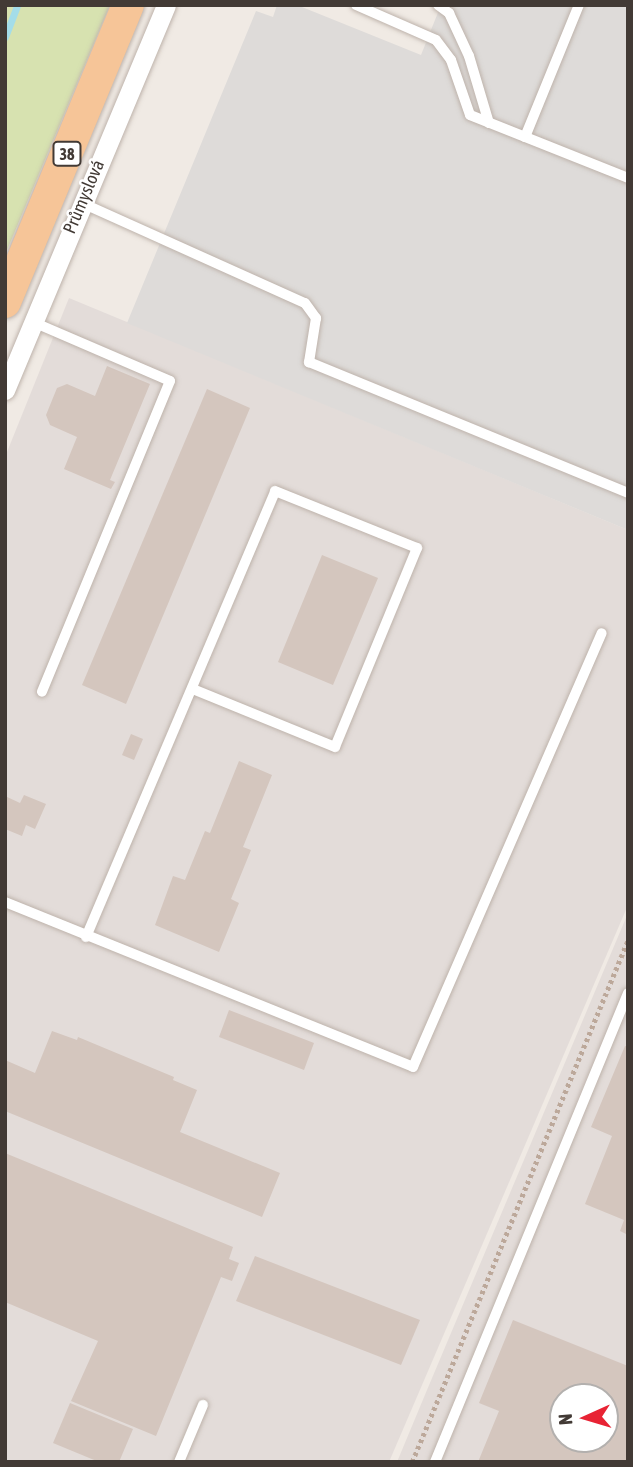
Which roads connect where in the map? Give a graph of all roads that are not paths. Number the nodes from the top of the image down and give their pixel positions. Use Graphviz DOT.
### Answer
graph roads {
  1 [pos="128,5"];
  2 [pos="166,5"];
  3 [pos="356,5"];
  4 [pos="438,5"];
  5 [pos="579,5"];
  6 [pos="489,122"];
  7 [pos="525,136"];
  8 [pos="628,178"];
  9 [pos="82,202"];
  10 [pos="5,302"];
  11 [pos="33,322"];
  12 [pos="5,390"];
  13 [pos="628,493"];
  14 [pos="602,634"];
  15 [pos="193,689"];
  16 [pos="42,692"];
  17 [pos="5,902"];
  18 [pos="86,937"];
  19 [pos="628,993"];
  20 [pos="203,1405"];
  21 [pos="179,1462"];
  22 [pos="435,1462"];
  1 -- 10 [label="main road, Průmyslová / 38"];
  2 -- 9 [label="street, Průmyslová"];
  3 -- 6 [label="lane"];
  4 -- 6 [label="lane"];
  5 -- 7 [label="lane"];
  6 -- 7 [label="lane"];
  7 -- 8 [label="lane"];
  9 -- 11 [label="street, Průmyslová"];
  9 -- 13 [label="lane"];
  11 -- 12 [label="street, Průmyslová"];
  11 -- 16 [label="lane"];
  14 -- 18 [label="lane"];
  15 -- 15 [label="lane"];
  15 -- 18 [label="lane"];
  17 -- 18 [label="lane"];
  19 -- 22 [label="lane"];
  20 -- 21 [label="lane"];
}
